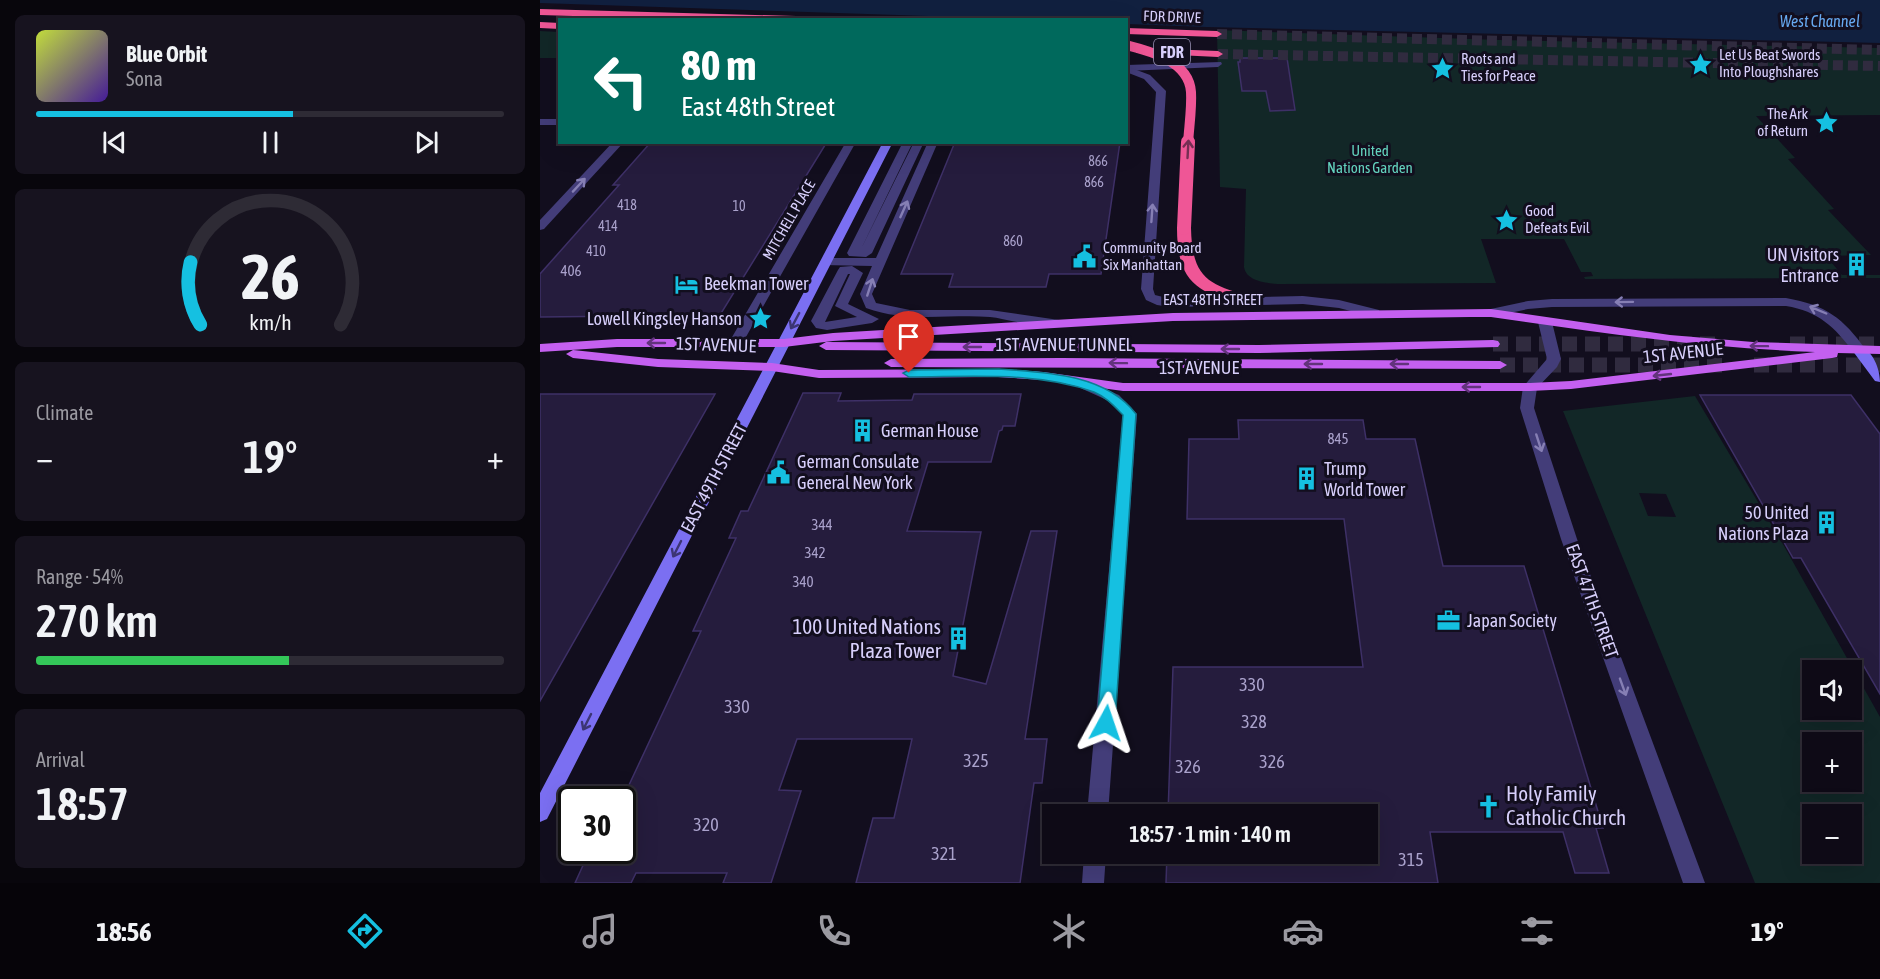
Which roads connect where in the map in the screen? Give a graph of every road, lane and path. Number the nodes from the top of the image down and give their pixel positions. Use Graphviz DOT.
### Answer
graph roads {
  1 [pos="540,12"];
  2 [pos="557,12"];
  3 [pos="619,18"];
  4 [pos="762,18"];
  5 [pos="540,25"];
  6 [pos="558,26"];
  7 [pos="1128,30"];
  8 [pos="1217,34"];
  9 [pos="1128,46"];
  10 [pos="1128,50"];
  11 [pos="1218,59"];
  12 [pos="1128,60"];
  13 [pos="1164,67"];
  14 [pos="1128,68"];
  15 [pos="1128,69"];
  16 [pos="1161,91"];
  17 [pos="540,122"];
  18 [pos="558,122"];
  19 [pos="617,144"];
  20 [pos="850,144"];
  21 [pos="887,144"];
  22 [pos="907,144"];
  23 [pos="918,144"];
  24 [pos="932,144"];
  25 [pos="540,227"];
  26 [pos="826,262"];
  27 [pos="880,262"];
  28 [pos="1248,300"];
  29 [pos="1374,313"];
  30 [pos="1491,313"];
  31 [pos="1545,322"];
  32 [pos="1054,323"];
  33 [pos="827,326"];
  34 [pos="784,343"];
  35 [pos="735,344"];
  36 [pos="1493,344"];
  37 [pos="540,349"];
  38 [pos="1859,350"];
  39 [pos="1880,350"];
  40 [pos="1500,365"];
  41 [pos="772,367"];
  42 [pos="1880,378"];
  43 [pos="1080,384"];
  44 [pos="1530,387"];
  45 [pos="1099,804"];
  46 [pos="540,813"];
  47 [pos="1094,864"];
  48 [pos="1093,883"];
  49 [pos="1694,883"];
  1 -- 2 [label="highway"];
  2 -- 3 [label="highway"];
  2 -- 4 [label="highway"];
  5 -- 6 [label="highway"];
  7 -- 8 [label="highway, FDR DRIVE / FDR"];
  28 -- 9 [label="highway, one-way, bridge"];
  10 -- 11 [label="highway, FDR DRIVE / FDR"];
  11 -- 13 [label="street"];
  12 -- 13 [label="street"];
  13 -- 14 [label="street"];
  13 -- 16 [label="street"];
  15 -- 16 [label="street"];
  28 -- 16 [label="street, EAST 48TH STREET, one-way"];
  17 -- 18 [label="street"];
  25 -- 19 [label="street, one-way"];
  20 -- 35 [label="street, MITCHELL PLACE"];
  21 -- 26 [label="main road, EAST 49TH STREET"];
  22 -- 23 [label="street"];
  27 -- 24 [label="street, one-way"];
  26 -- 27 [label="street"];
  26 -- 34 [label="main road, EAST 49TH STREET, one-way"];
  32 -- 27 [label="street, one-way"];
  28 -- 29 [label="street, EAST 48TH STREET"];
  29 -- 30 [label="main road, 1ST AVENUE"];
  29 -- 32 [label="main road, 1ST AVENUE"];
  30 -- 31 [label="main road, 1ST AVENUE"];
  38 -- 30 [label="street, one-way"];
  38 -- 31 [label="main road, 1ST AVENUE, one-way"];
  31 -- 44 [label="street"];
  32 -- 34 [label="main road, 1ST AVENUE"];
  33 -- 33 [label="street"];
  34 -- 35 [label="main road, 1ST AVENUE"];
  36 -- 34 [label="main road, 1ST AVENUE TUNNEL, one-way"];
  34 -- 41 [label="main road, EAST 49TH STREET"];
  35 -- 37 [label="main road, 1ST AVENUE, one-way"];
  37 -- 41 [label="main road, 1ST AVENUE"];
  38 -- 39 [label="main road, 1ST AVENUE"];
  38 -- 42 [label="main road"];
  38 -- 44 [label="main road, 1ST AVENUE, one-way"];
  40 -- 41 [label="main road, 1ST AVENUE TUNNEL, one-way"];
  41 -- 43 [label="main road, 1ST AVENUE"];
  41 -- 46 [label="main road, EAST 49TH STREET, one-way"];
  44 -- 43 [label="main road, 1ST AVENUE, one-way"];
  43 -- 45 [label="street"];
  44 -- 49 [label="street, EAST 47TH STREET, one-way"];
  47 -- 48 [label="street"];
}
